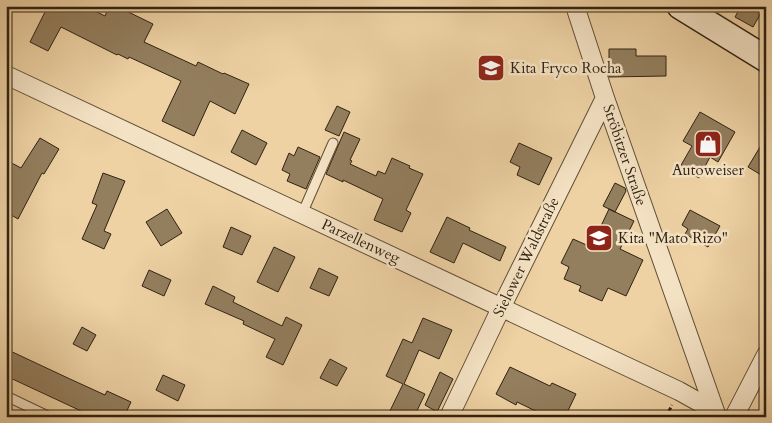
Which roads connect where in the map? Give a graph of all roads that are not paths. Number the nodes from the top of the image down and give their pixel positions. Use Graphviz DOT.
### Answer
graph roads {
  1 [pos="575,6"];
  2 [pos="680,6"];
  3 [pos="766,59"];
  4 [pos="6,75"];
  5 [pos="605,98"];
  6 [pos="333,143"];
  7 [pos="302,214"];
  8 [pos="502,308"];
  9 [pos="766,355"];
  10 [pos="6,396"];
  11 [pos="716,414"];
  12 [pos="50,417"];
  13 [pos="449,417"];
  14 [pos="734,417"];
  1 -- 5 [label="street, Ströbitzer Straße"];
  2 -- 3 [label="main road"];
  4 -- 7 [label="street, Parzellenweg"];
  5 -- 8 [label="street, Sielower Waldstraße"];
  5 -- 11 [label="street, Ströbitzer Straße"];
  6 -- 7 [label="lane"];
  7 -- 8 [label="street, Parzellenweg"];
  8 -- 11 [label="street, Parzellenweg"];
  8 -- 13 [label="street, Sielower Waldstraße"];
  9 -- 14 [label="street"];
  10 -- 12 [label="lane"];
}
